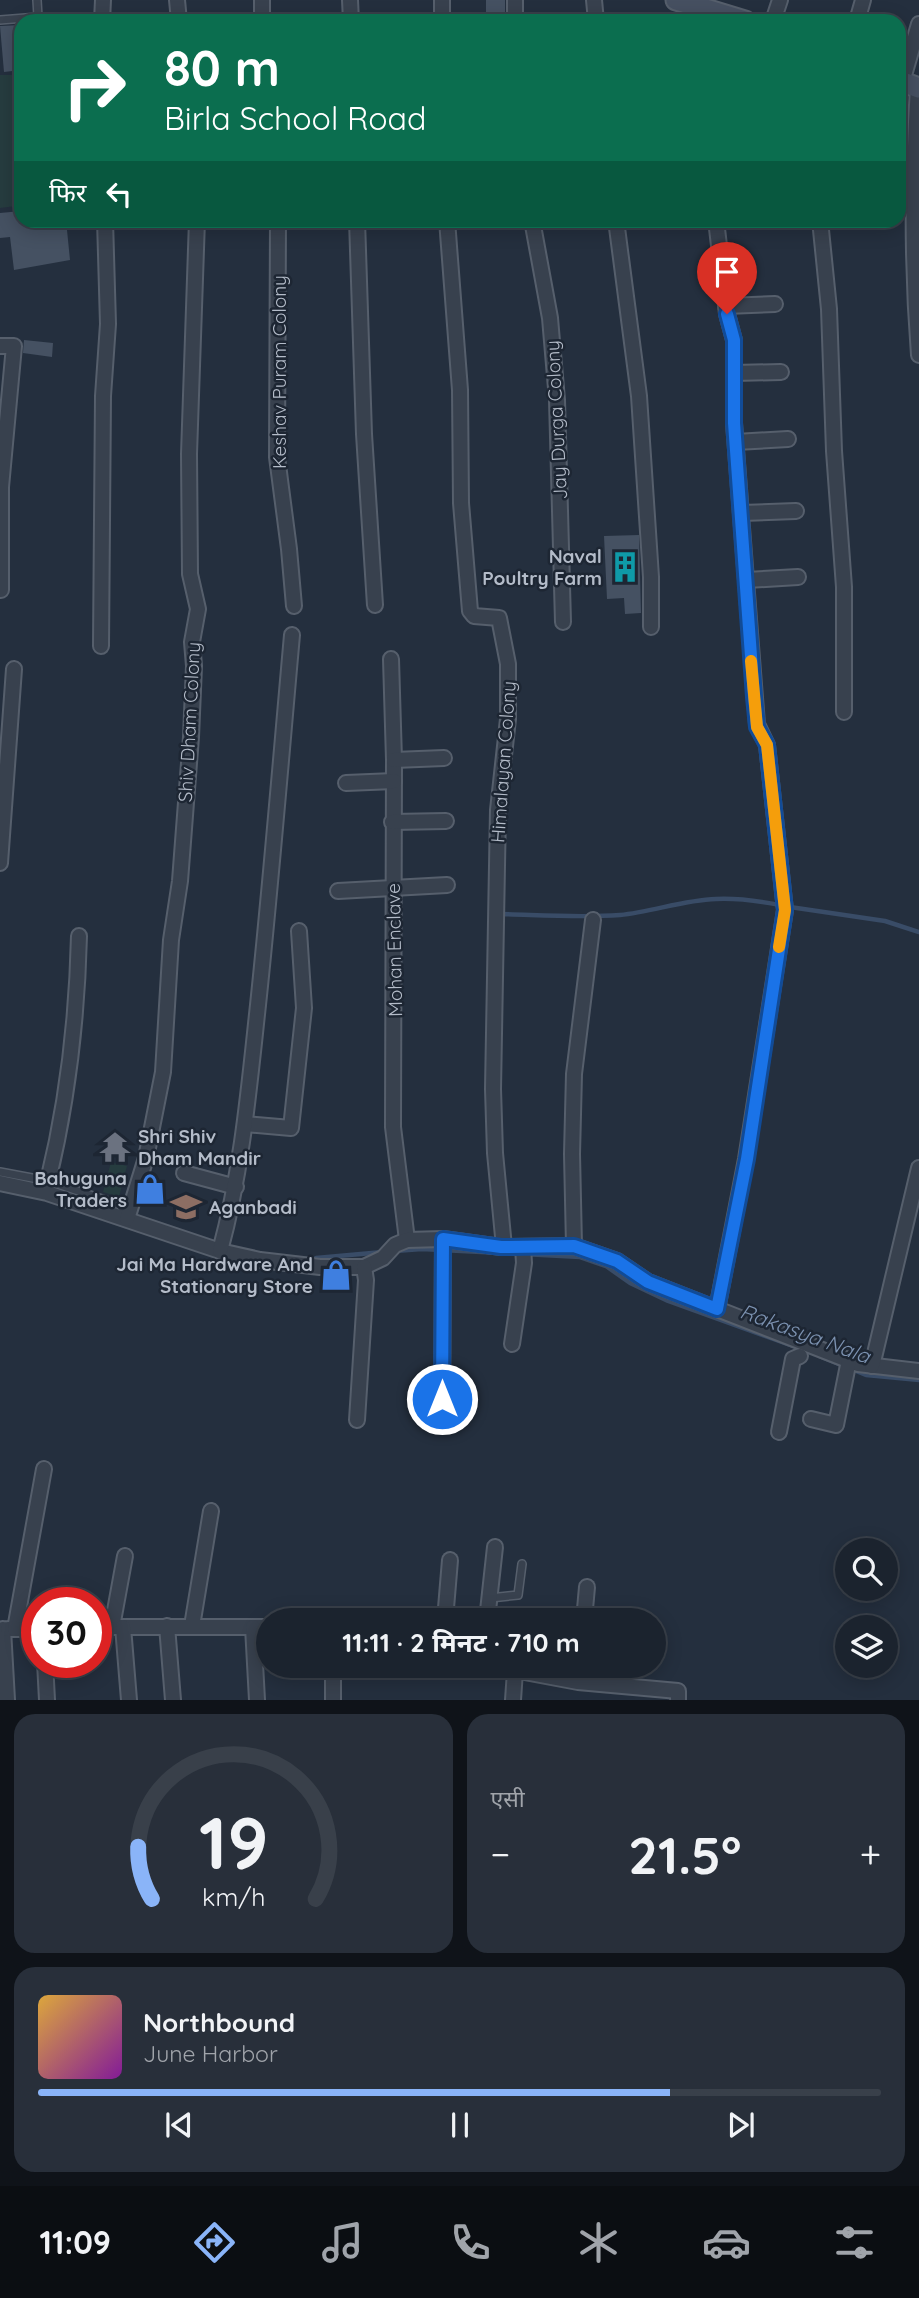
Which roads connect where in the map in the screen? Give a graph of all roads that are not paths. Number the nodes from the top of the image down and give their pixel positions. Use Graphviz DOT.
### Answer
graph roads {
  1 [pos="676,0"];
  2 [pos="705,4"];
  3 [pos="919,23"];
  4 [pos="910,85"];
  5 [pos="105,228"];
  6 [pos="197,228"];
  7 [pos="278,228"];
  8 [pos="357,228"];
  9 [pos="448,228"];
  10 [pos="534,228"];
  11 [pos="617,228"];
  12 [pos="717,228"];
  13 [pos="821,228"];
  14 [pos="775,304"];
  15 [pos="726,306"];
  16 [pos="0,346"];
  17 [pos="919,355"];
  18 [pos="781,372"];
  19 [pos="734,373"];
  20 [pos="788,439"];
  21 [pos="736,442"];
  22 [pos="796,511"];
  23 [pos="742,513"];
  24 [pos="798,577"];
  25 [pos="747,580"];
  26 [pos="1,590"];
  27 [pos="375,606"];
  28 [pos="294,607"];
  29 [pos="563,622"];
  30 [pos="651,627"];
  31 [pos="292,635"];
  32 [pos="101,646"];
  33 [pos="391,659"];
  34 [pos="14,668"];
  35 [pos="844,712"];
  36 [pos="444,758"];
  37 [pos="394,760"];
  38 [pos="394,781"];
  39 [pos="346,783"];
  40 [pos="446,821"];
  41 [pos="392,822"];
  42 [pos="0,863"];
  43 [pos="447,885"];
  44 [pos="393,888"];
  45 [pos="338,891"];
  46 [pos="593,920"];
  47 [pos="299,931"];
  48 [pos="79,936"];
  49 [pos="245,1124"];
  50 [pos="919,1168"];
  51 [pos="0,1172"];
  52 [pos="184,1173"];
  53 [pos="48,1181"];
  54 [pos="0,1183"];
  55 [pos="236,1187"];
  56 [pos="127,1219"];
  57 [pos="401,1242"];
  58 [pos="574,1246"];
  59 [pos="442,1247"];
  60 [pos="504,1247"];
  61 [pos="220,1251"];
  62 [pos="523,1254"];
  63 [pos="364,1266"];
  64 [pos="717,1309"];
  65 [pos="512,1344"];
  66 [pos="800,1356"];
  67 [pos="847,1367"];
  68 [pos="873,1367"];
  69 [pos="919,1371"];
  70 [pos="811,1419"];
  71 [pos="357,1420"];
  72 [pos="442,1425"];
  73 [pos="779,1432"];
  74 [pos="44,1469"];
  75 [pos="211,1511"];
  76 [pos="495,1547"];
  77 [pos="125,1556"];
  78 [pos="450,1560"];
  79 [pos="522,1564"];
  80 [pos="587,1587"];
  81 [pos="490,1598"];
  82 [pos="446,1608"];
  83 [pos="489,1608"];
  84 [pos="585,1608"];
  85 [pos="167,1626"];
  86 [pos="192,1626"];
  87 [pos="112,1627"];
  88 [pos="118,1627"];
  89 [pos="256,1627"];
  90 [pos="6,1629"];
  91 [pos="46,1678"];
  92 [pos="258,1678"];
  93 [pos="333,1678"];
  94 [pos="514,1678"];
  95 [pos="555,1678"];
  96 [pos="578,1678"];
  97 [pos="578,1682"];
  98 [pos="678,1695"];
  99 [pos="7,1699"];
  100 [pos="47,1699"];
  101 [pos="129,1699"];
  102 [pos="173,1699"];
  103 [pos="257,1699"];
  104 [pos="333,1699"];
  105 [pos="513,1699"];
  1 -- 2 [label="main road"];
  3 -- 4 [label="street"];
  4 -- 17 [label="street"];
  5 -- 32 [label="street"];
  6 -- 56 [label="street, Shiv Dham Colony"];
  7 -- 28 [label="street, Keshav Puram Colony"];
  8 -- 27 [label="street"];
  9 -- 60 [label="street, Himalayan Colony"];
  10 -- 29 [label="street, Jay Durga Colony"];
  11 -- 30 [label="street"];
  12 -- 15 [label="street"];
  13 -- 35 [label="street"];
  14 -- 15 [label="street"];
  15 -- 19 [label="street"];
  16 -- 26 [label="street"];
  18 -- 19 [label="street"];
  19 -- 21 [label="street"];
  20 -- 21 [label="street"];
  21 -- 23 [label="street"];
  22 -- 23 [label="street"];
  23 -- 25 [label="street"];
  24 -- 25 [label="street"];
  25 -- 64 [label="street"];
  31 -- 49 [label="street"];
  33 -- 37 [label="street, Mohan Enclave"];
  34 -- 42 [label="street"];
  36 -- 37 [label="street"];
  37 -- 38 [label="street, Mohan Enclave"];
  38 -- 39 [label="street"];
  38 -- 41 [label="street, Mohan Enclave"];
  40 -- 41 [label="street"];
  41 -- 44 [label="street, Mohan Enclave"];
  43 -- 44 [label="street"];
  44 -- 45 [label="street"];
  44 -- 57 [label="street, Mohan Enclave"];
  46 -- 58 [label="street"];
  47 -- 49 [label="street"];
  48 -- 53 [label="street"];
  49 -- 55 [label="street"];
  50 -- 68 [label="street"];
  51 -- 53 [label="lane"];
  52 -- 55 [label="street"];
  53 -- 56 [label="lane"];
  54 -- 56 [label="street"];
  55 -- 61 [label="street"];
  56 -- 61 [label="street"];
  57 -- 59 [label="street"];
  57 -- 63 [label="street"];
  58 -- 62 [label="street"];
  58 -- 64 [label="street"];
  59 -- 60 [label="street"];
  59 -- 72 [label="street"];
  60 -- 62 [label="street"];
  61 -- 63 [label="street"];
  62 -- 65 [label="street"];
  63 -- 71 [label="street"];
  64 -- 67 [label="street"];
  66 -- 73 [label="street"];
  67 -- 68 [label="street"];
  67 -- 70 [label="street"];
  68 -- 69 [label="street"];
  74 -- 90 [label="street"];
  75 -- 86 [label="street"];
  76 -- 81 [label="street"];
  77 -- 88 [label="street"];
  78 -- 82 [label="street"];
  79 -- 81 [label="lane"];
  80 -- 84 [label="street"];
  81 -- 83 [label="street"];
  85 -- 86 [label="street"];
  85 -- 88 [label="street"];
  85 -- 102 [label="street"];
  86 -- 89 [label="street"];
  87 -- 88 [label="street"];
  88 -- 101 [label="street"];
  90 -- 99 [label="street"];
  91 -- 100 [label="street"];
  92 -- 103 [label="street"];
  93 -- 104 [label="street"];
  94 -- 105 [label="street"];
  95 -- 97 [label="street"];
  96 -- 97 [label="street"];
  97 -- 98 [label="street"];
}
